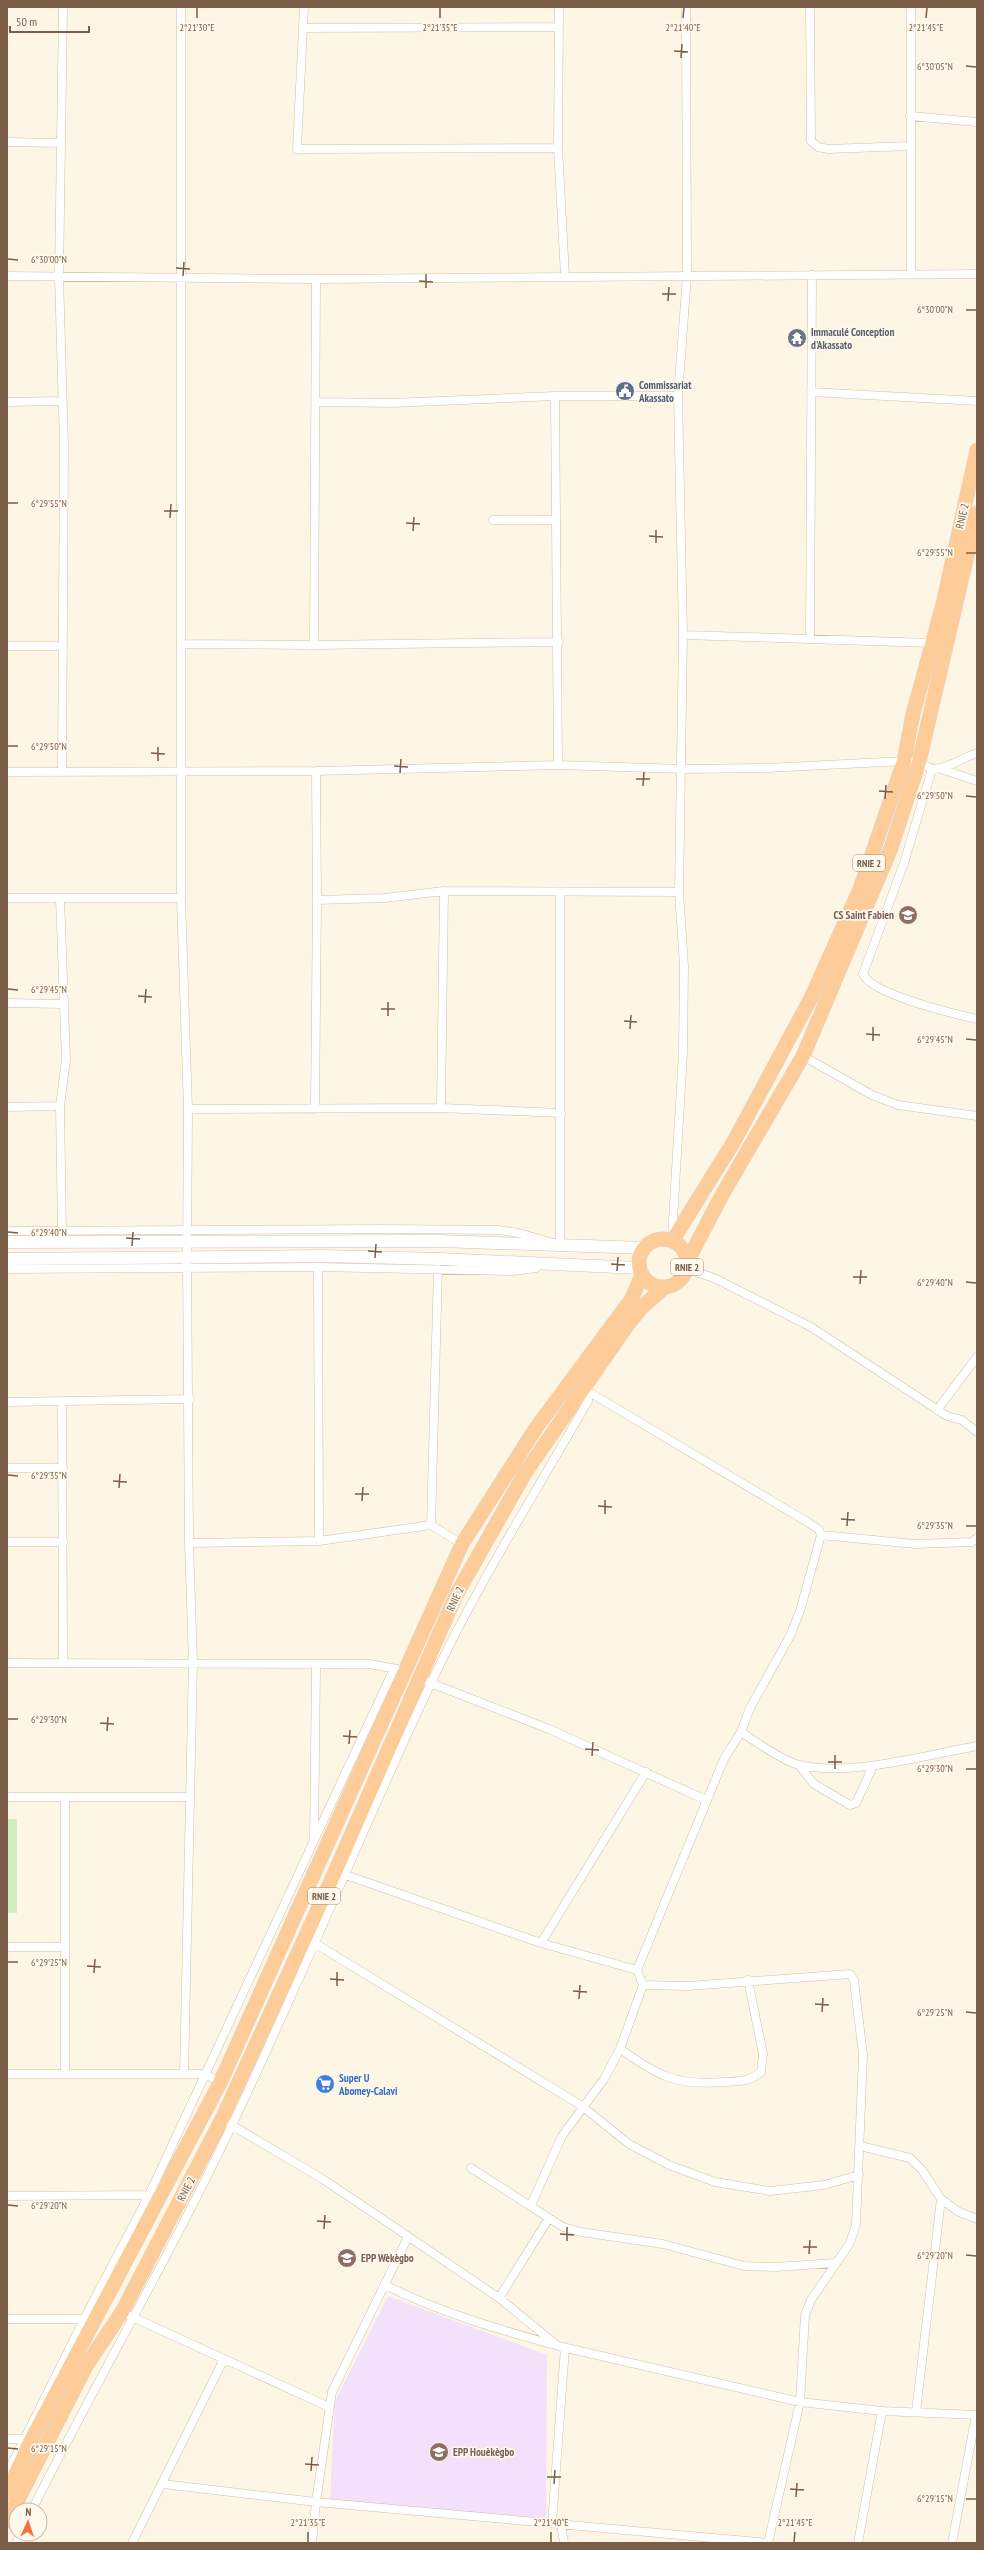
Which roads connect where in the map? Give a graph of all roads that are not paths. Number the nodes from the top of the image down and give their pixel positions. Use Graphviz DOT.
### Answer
graph roads {
  1 [pos="62,7"];
  2 [pos="181,7"];
  3 [pos="304,7"];
  4 [pos="559,7"];
  5 [pos="686,7"];
  6 [pos="810,7"];
  7 [pos="911,7"];
  8 [pos="303,28"];
  9 [pos="559,28"];
  10 [pos="910,116"];
  11 [pos="977,122"];
  12 [pos="7,142"];
  13 [pos="60,143"];
  14 [pos="910,146"];
  15 [pos="558,148"];
  16 [pos="911,274"];
  17 [pos="977,274"];
  18 [pos="687,275"];
  19 [pos="812,275"];
  20 [pos="7,276"];
  21 [pos="565,276"];
  22 [pos="59,277"];
  23 [pos="181,277"];
  24 [pos="316,279"];
  25 [pos="811,392"];
  26 [pos="555,396"];
  27 [pos="678,396"];
  28 [pos="62,401"];
  29 [pos="977,401"];
  30 [pos="7,402"];
  31 [pos="317,402"];
  32 [pos="977,450"];
  33 [pos="977,513"];
  34 [pos="493,520"];
  35 [pos="556,520"];
  36 [pos="683,635"];
  37 [pos="810,639"];
  38 [pos="559,642"];
  39 [pos="932,643"];
  40 [pos="181,644"];
  41 [pos="314,645"];
  42 [pos="7,646"];
  43 [pos="63,646"];
  44 [pos="977,753"];
  45 [pos="904,761"];
  46 [pos="558,765"];
  47 [pos="926,766"];
  48 [pos="683,769"];
  49 [pos="941,769"];
  50 [pos="181,770"];
  51 [pos="316,771"];
  52 [pos="7,772"];
  53 [pos="62,772"];
  54 [pos="977,781"];
  55 [pos="444,891"];
  56 [pos="560,892"];
  57 [pos="680,892"];
  58 [pos="7,898"];
  59 [pos="60,898"];
  60 [pos="181,898"];
  61 [pos="317,900"];
  62 [pos="7,1003"];
  63 [pos="64,1004"];
  64 [pos="977,1019"];
  65 [pos="803,1056"];
  66 [pos="60,1106"];
  67 [pos="7,1107"];
  68 [pos="441,1108"];
  69 [pos="188,1109"];
  70 [pos="315,1110"];
  71 [pos="561,1113"];
  72 [pos="977,1116"];
  73 [pos="7,1231"];
  74 [pos="62,1236"];
  75 [pos="187,1236"];
  76 [pos="672,1241"];
  77 [pos="7,1242"];
  78 [pos="560,1246"];
  79 [pos="645,1248"];
  80 [pos="7,1259"];
  81 [pos="187,1263"];
  82 [pos="560,1264"];
  83 [pos="687,1265"];
  84 [pos="318,1267"];
  85 [pos="7,1269"];
  86 [pos="438,1269"];
  87 [pos="641,1272"];
  88 [pos="664,1287"];
  89 [pos="977,1357"];
  90 [pos="588,1388"];
  91 [pos="190,1399"];
  92 [pos="7,1402"];
  93 [pos="62,1402"];
  94 [pos="937,1410"];
  95 [pos="977,1432"];
  96 [pos="7,1468"];
  97 [pos="63,1468"];
  98 [pos="431,1525"];
  99 [pos="821,1535"];
  100 [pos="977,1538"];
  101 [pos="319,1541"];
  102 [pos="7,1542"];
  103 [pos="63,1542"];
  104 [pos="189,1543"];
  105 [pos="462,1544"];
  106 [pos="63,1662"];
  107 [pos="193,1662"];
  108 [pos="7,1663"];
  109 [pos="316,1666"];
  110 [pos="401,1671"];
  111 [pos="425,1681"];
  112 [pos="741,1732"];
  113 [pos="977,1746"];
  114 [pos="799,1765"];
  115 [pos="874,1766"];
  116 [pos="646,1772"];
  117 [pos="7,1797"];
  118 [pos="65,1797"];
  119 [pos="190,1797"];
  120 [pos="706,1800"];
  121 [pos="314,1845"];
  122 [pos="340,1874"];
  123 [pos="541,1943"];
  124 [pos="316,1944"];
  125 [pos="7,1947"];
  126 [pos="65,1947"];
  127 [pos="637,1970"];
  128 [pos="748,1980"];
  129 [pos="643,1985"];
  130 [pos="620,2049"];
  131 [pos="7,2074"];
  132 [pos="65,2074"];
  133 [pos="184,2074"];
  134 [pos="206,2074"];
  135 [pos="220,2083"];
  136 [pos="582,2106"];
  137 [pos="227,2123"];
  138 [pos="860,2146"];
  139 [pos="471,2168"];
  140 [pos="859,2175"];
  141 [pos="150,2195"];
  142 [pos="7,2196"];
  143 [pos="941,2199"];
  144 [pos="531,2205"];
  145 [pos="549,2218"];
  146 [pos="977,2220"];
  147 [pos="408,2237"];
  148 [pos="835,2263"];
  149 [pos="385,2285"];
  150 [pos="499,2298"];
  151 [pos="128,2315"];
  152 [pos="7,2318"];
  153 [pos="89,2319"];
  154 [pos="562,2347"];
  155 [pos="224,2359"];
  156 [pos="800,2402"];
  157 [pos="329,2407"];
  158 [pos="882,2411"];
  159 [pos="916,2412"];
  160 [pos="976,2415"];
  161 [pos="7,2439"];
  162 [pos="28,2440"];
  163 [pos="7,2473"];
  164 [pos="163,2484"];
  165 [pos="7,2492"];
  166 [pos="36,2502"];
  167 [pos="316,2502"];
  168 [pos="7,2521"];
  169 [pos="552,2523"];
  170 [pos="561,2524"];
  171 [pos="132,2543"];
  172 [pos="312,2543"];
  173 [pos="564,2543"];
  174 [pos="768,2543"];
  175 [pos="858,2543"];
  176 [pos="952,2543"];
  1 -- 13 [label="street"];
  2 -- 23 [label="street"];
  3 -- 8 [label="street"];
  4 -- 9 [label="street"];
  5 -- 18 [label="street"];
  6 -- 14 [label="street"];
  7 -- 10 [label="street"];
  8 -- 9 [label="street"];
  8 -- 15 [label="street"];
  9 -- 15 [label="street"];
  10 -- 11 [label="street"];
  10 -- 14 [label="street"];
  12 -- 13 [label="street"];
  13 -- 22 [label="street"];
  14 -- 16 [label="street"];
  15 -- 21 [label="street"];
  16 -- 17 [label="street"];
  16 -- 19 [label="street"];
  18 -- 19 [label="street"];
  18 -- 21 [label="street"];
  18 -- 27 [label="street"];
  19 -- 25 [label="street"];
  20 -- 22 [label="street"];
  21 -- 24 [label="street"];
  22 -- 23 [label="street"];
  22 -- 28 [label="street"];
  23 -- 24 [label="street"];
  23 -- 40 [label="street"];
  24 -- 31 [label="street"];
  25 -- 29 [label="street"];
  25 -- 37 [label="street"];
  26 -- 27 [label="street"];
  26 -- 31 [label="street"];
  26 -- 35 [label="street"];
  27 -- 36 [label="street"];
  28 -- 30 [label="street"];
  28 -- 43 [label="street"];
  31 -- 41 [label="street"];
  32 -- 39 [label="highway, RNIE 2 / RNIE 2"];
  33 -- 47 [label="highway, RNIE 2 / RNIE 2"];
  34 -- 35 [label="street"];
  35 -- 38 [label="street"];
  36 -- 37 [label="street"];
  36 -- 48 [label="street"];
  37 -- 39 [label="street"];
  38 -- 41 [label="street"];
  38 -- 46 [label="street"];
  39 -- 45 [label="highway, RNIE 2 / RNIE 2"];
  40 -- 41 [label="street"];
  40 -- 50 [label="street"];
  42 -- 43 [label="street"];
  43 -- 53 [label="street"];
  44 -- 49 [label="street"];
  45 -- 47 [label="street"];
  45 -- 48 [label="street"];
  45 -- 76 [label="highway, RNIE 2 / RNIE 2"];
  46 -- 48 [label="street"];
  46 -- 51 [label="street"];
  47 -- 49 [label="street"];
  47 -- 64 [label="street"];
  47 -- 65 [label="highway, RNIE 2 / RNIE 2"];
  48 -- 57 [label="street"];
  49 -- 54 [label="street"];
  50 -- 51 [label="street"];
  50 -- 53 [label="street"];
  50 -- 60 [label="street"];
  51 -- 61 [label="street"];
  52 -- 53 [label="street"];
  55 -- 56 [label="street"];
  55 -- 61 [label="street"];
  55 -- 68 [label="street"];
  56 -- 57 [label="street"];
  56 -- 71 [label="street"];
  57 -- 76 [label="street"];
  58 -- 59 [label="street"];
  59 -- 60 [label="street"];
  59 -- 63 [label="street"];
  60 -- 69 [label="street"];
  61 -- 70 [label="street"];
  62 -- 63 [label="street"];
  63 -- 66 [label="street"];
  65 -- 72 [label="street"];
  65 -- 83 [label="highway, RNIE 2 / RNIE 2"];
  66 -- 67 [label="street"];
  66 -- 74 [label="street"];
  68 -- 70 [label="street"];
  68 -- 71 [label="street"];
  69 -- 70 [label="street"];
  69 -- 75 [label="street"];
  71 -- 78 [label="street"];
  73 -- 74 [label="street"];
  74 -- 75 [label="main road"];
  74 -- 77 [label="main road"];
  75 -- 78 [label="main road"];
  75 -- 81 [label="street"];
  76 -- 79 [label="highway"];
  76 -- 83 [label="highway, RNIE 2 / RNIE 2"];
  78 -- 79 [label="main road"];
  79 -- 87 [label="highway, RNIE 2 / RNIE 2"];
  80 -- 81 [label="main road"];
  81 -- 82 [label="main road"];
  81 -- 84 [label="street"];
  81 -- 85 [label="street"];
  81 -- 91 [label="street"];
  82 -- 86 [label="street"];
  82 -- 87 [label="main road"];
  83 -- 88 [label="highway, RNIE 2 / RNIE 2"];
  83 -- 94 [label="street"];
  84 -- 86 [label="street"];
  84 -- 101 [label="street"];
  86 -- 98 [label="street"];
  87 -- 88 [label="highway, RNIE 2 / RNIE 2"];
  87 -- 105 [label="highway, RNIE 2 / RNIE 2"];
  88 -- 90 [label="highway, RNIE 2 / RNIE 2"];
  89 -- 94 [label="street"];
  90 -- 99 [label="street"];
  90 -- 111 [label="street"];
  90 -- 111 [label="highway, RNIE 2 / RNIE 2"];
  91 -- 93 [label="street"];
  91 -- 104 [label="street"];
  92 -- 93 [label="street"];
  93 -- 97 [label="street"];
  94 -- 95 [label="street"];
  96 -- 97 [label="street"];
  97 -- 103 [label="street"];
  98 -- 101 [label="street"];
  98 -- 105 [label="street"];
  99 -- 100 [label="street"];
  99 -- 112 [label="street"];
  101 -- 104 [label="street"];
  102 -- 103 [label="street"];
  103 -- 106 [label="street"];
  104 -- 107 [label="street"];
  105 -- 110 [label="highway, RNIE 2 / RNIE 2"];
  106 -- 107 [label="street"];
  106 -- 108 [label="street"];
  107 -- 109 [label="street"];
  107 -- 119 [label="street"];
  109 -- 110 [label="street"];
  109 -- 121 [label="street"];
  110 -- 121 [label="street"];
  110 -- 135 [label="highway, RNIE 2 / RNIE 2"];
  111 -- 116 [label="street"];
  111 -- 122 [label="highway, RNIE 2 / RNIE 2"];
  112 -- 114 [label="street"];
  112 -- 120 [label="street"];
  113 -- 115 [label="street"];
  114 -- 115 [label="street"];
  114 -- 115 [label="street"];
  116 -- 120 [label="street"];
  116 -- 123 [label="street"];
  117 -- 118 [label="street"];
  118 -- 119 [label="street"];
  118 -- 126 [label="street"];
  119 -- 133 [label="street"];
  120 -- 127 [label="street"];
  121 -- 134 [label="street"];
  122 -- 123 [label="street"];
  122 -- 124 [label="street"];
  122 -- 137 [label="highway, RNIE 2 / RNIE 2"];
  123 -- 127 [label="street"];
  124 -- 136 [label="street"];
  124 -- 137 [label="street"];
  125 -- 126 [label="street"];
  126 -- 132 [label="street"];
  127 -- 129 [label="street"];
  128 -- 129 [label="street"];
  128 -- 130 [label="street"];
  128 -- 138 [label="street"];
  129 -- 130 [label="street"];
  130 -- 136 [label="street"];
  131 -- 132 [label="street"];
  132 -- 133 [label="street"];
  133 -- 134 [label="street"];
  134 -- 135 [label="street"];
  134 -- 141 [label="street"];
  135 -- 153 [label="highway, RNIE 2 / RNIE 2"];
  136 -- 140 [label="street"];
  136 -- 144 [label="street"];
  137 -- 147 [label="street"];
  137 -- 151 [label="highway, RNIE 2 / RNIE 2"];
  138 -- 140 [label="street"];
  138 -- 143 [label="street"];
  139 -- 144 [label="street"];
  140 -- 148 [label="street"];
  141 -- 142 [label="street"];
  141 -- 153 [label="street"];
  143 -- 146 [label="street"];
  143 -- 159 [label="street"];
  144 -- 145 [label="street"];
  145 -- 148 [label="street"];
  145 -- 150 [label="street"];
  147 -- 149 [label="street"];
  147 -- 150 [label="street"];
  148 -- 156 [label="street"];
  149 -- 154 [label="street"];
  149 -- 157 [label="street"];
  150 -- 154 [label="street"];
  151 -- 155 [label="street"];
  151 -- 166 [label="street"];
  151 -- 168 [label="highway, RNIE 2 / RNIE 2"];
  152 -- 153 [label="street"];
  153 -- 162 [label="highway, RNIE 2 / RNIE 2"];
  154 -- 156 [label="street"];
  154 -- 169 [label="street"];
  155 -- 157 [label="street"];
  155 -- 164 [label="street"];
  156 -- 158 [label="street"];
  156 -- 174 [label="street"];
  157 -- 167 [label="street"];
  158 -- 159 [label="street"];
  158 -- 175 [label="street"];
  159 -- 160 [label="street"];
  160 -- 176 [label="street"];
  161 -- 162 [label="street"];
  162 -- 163 [label="street"];
  162 -- 165 [label="highway, RNIE 2 / RNIE 2"];
  164 -- 167 [label="street"];
  164 -- 171 [label="street"];
  167 -- 169 [label="street"];
  167 -- 172 [label="street"];
  169 -- 170 [label="street"];
  170 -- 173 [label="street"];
  170 -- 174 [label="street"];
}
